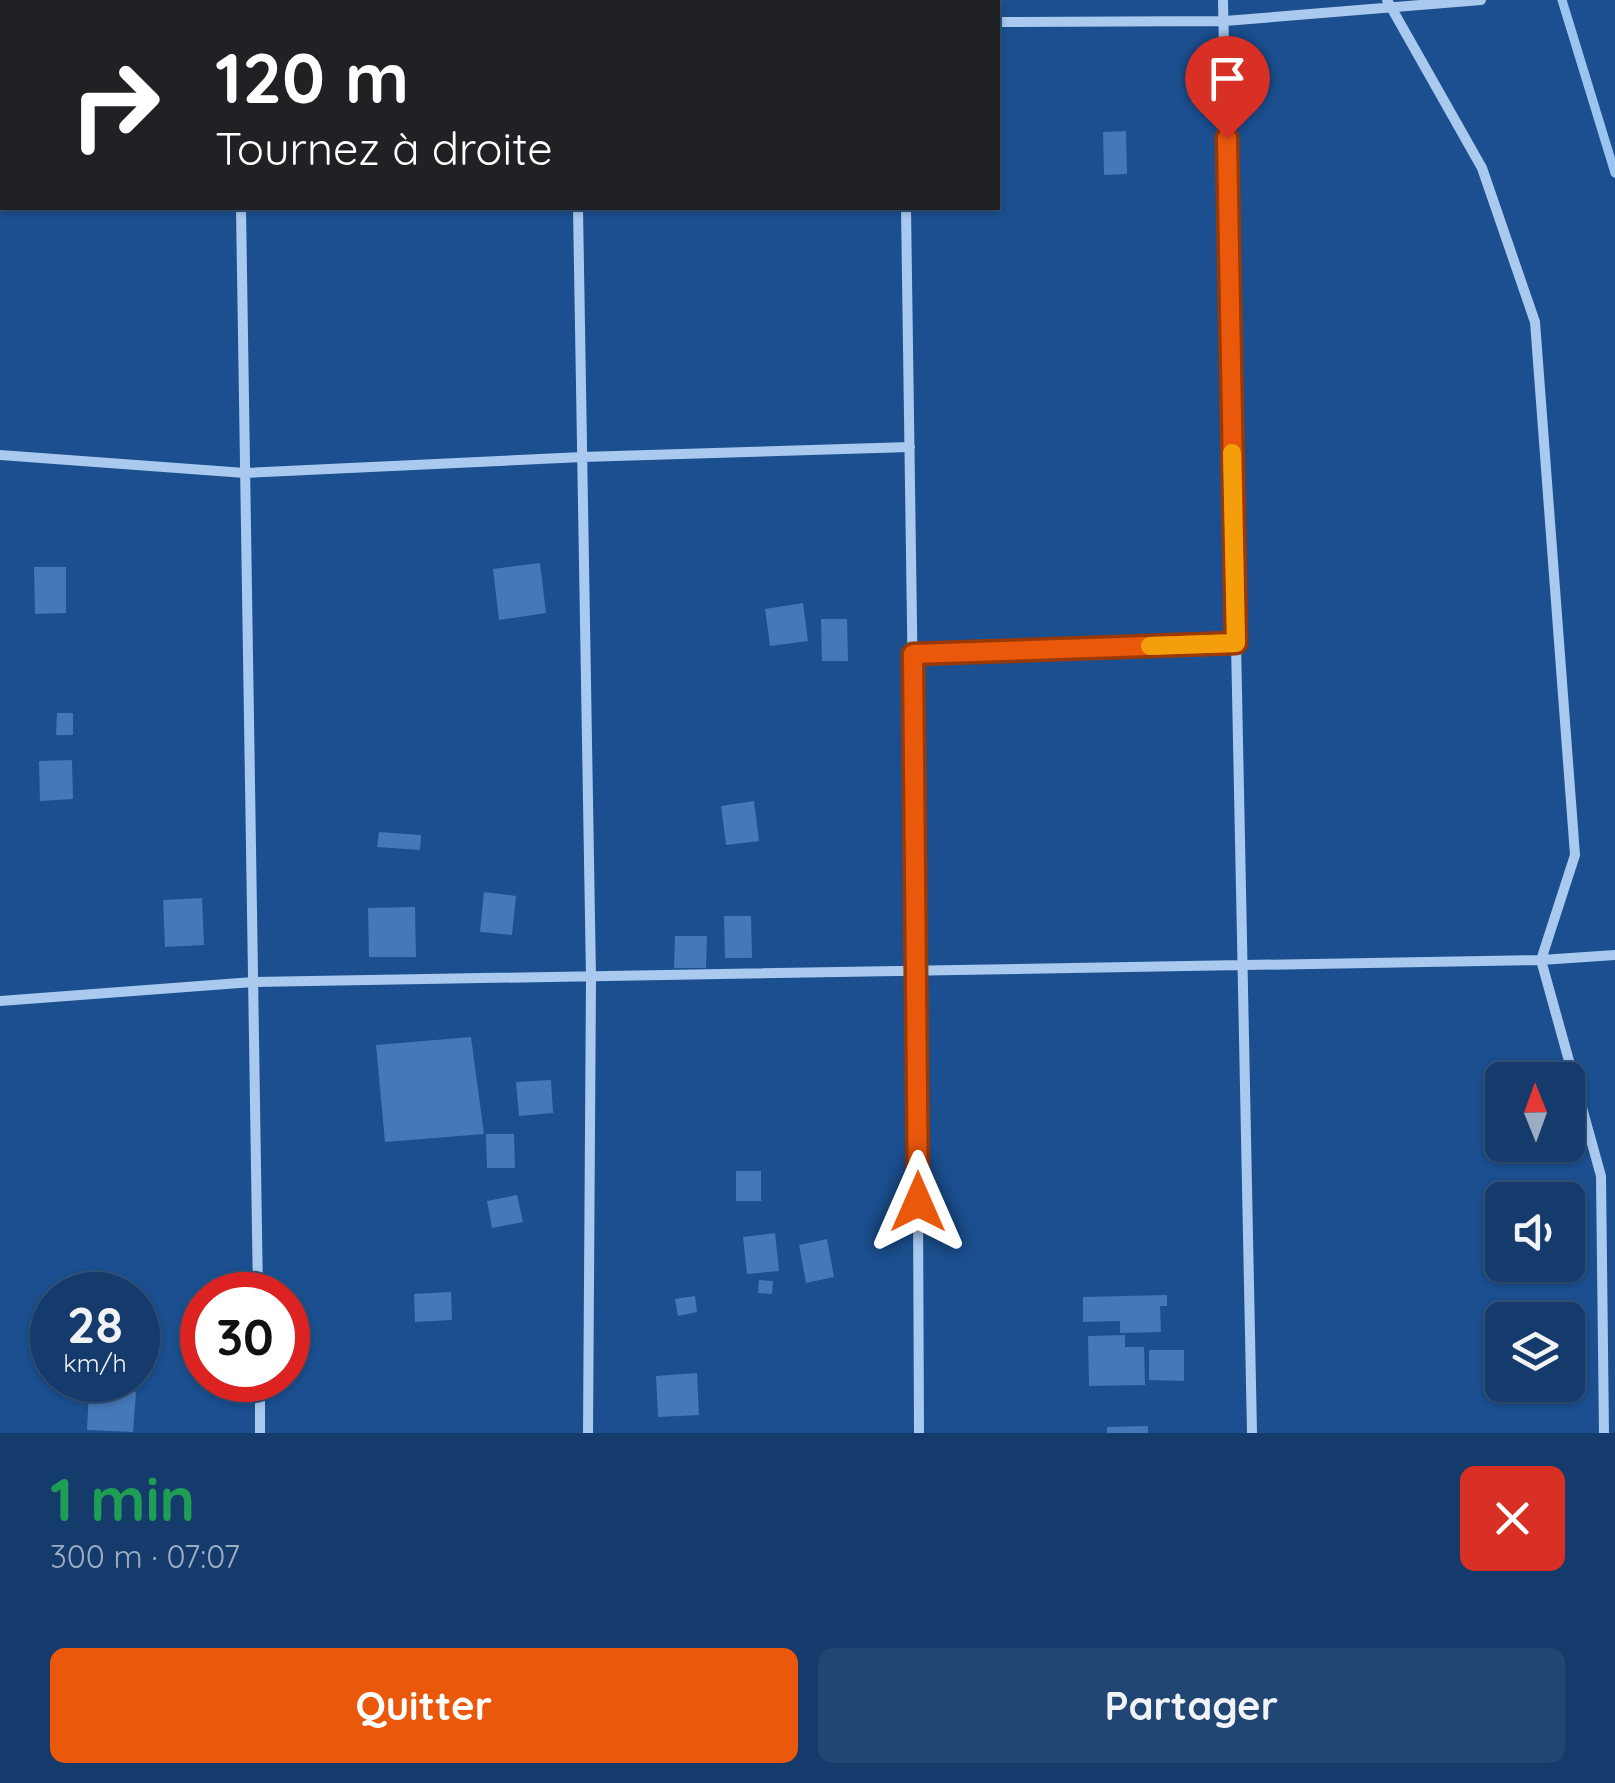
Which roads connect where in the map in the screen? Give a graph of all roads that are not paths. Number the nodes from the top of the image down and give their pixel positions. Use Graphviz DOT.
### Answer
graph roads {
  1 [pos="1223,0"];
  2 [pos="1480,0"];
  3 [pos="1390,4"];
  4 [pos="1225,21"];
  5 [pos="1000,22"];
  6 [pos="241,210"];
  7 [pos="578,210"];
  8 [pos="906,210"];
  9 [pos="910,447"];
  10 [pos="0,454"];
  11 [pos="582,457"];
  12 [pos="245,473"];
  13 [pos="1236,643"];
  14 [pos="913,654"];
  15 [pos="1615,955"];
  16 [pos="1541,960"];
  17 [pos="1241,965"];
  18 [pos="917,971"];
  19 [pos="590,978"];
  20 [pos="254,982"];
  21 [pos="0,1001"];
  22 [pos="258,1272"];
  23 [pos="260,1402"];
  24 [pos="260,1433"];
  25 [pos="588,1433"];
  26 [pos="920,1433"];
  27 [pos="1252,1433"];
  28 [pos="1604,1433"];
  1 -- 4 [label="street"];
  2 -- 3 [label="street"];
  3 -- 4 [label="street"];
  3 -- 16 [label="street"];
  4 -- 5 [label="street"];
  4 -- 13 [label="street"];
  6 -- 12 [label="street"];
  7 -- 11 [label="street"];
  8 -- 9 [label="street"];
  9 -- 11 [label="street"];
  9 -- 14 [label="street"];
  10 -- 12 [label="street"];
  11 -- 12 [label="street"];
  11 -- 19 [label="street"];
  12 -- 20 [label="street"];
  13 -- 14 [label="street"];
  13 -- 17 [label="street"];
  14 -- 18 [label="street"];
  15 -- 16 [label="street"];
  16 -- 17 [label="street"];
  16 -- 28 [label="street"];
  17 -- 18 [label="street"];
  17 -- 27 [label="street"];
  18 -- 19 [label="street"];
  18 -- 26 [label="street"];
  19 -- 20 [label="street"];
  19 -- 25 [label="street"];
  20 -- 21 [label="street"];
  20 -- 22 [label="street"];
  23 -- 24 [label="street"];
}
